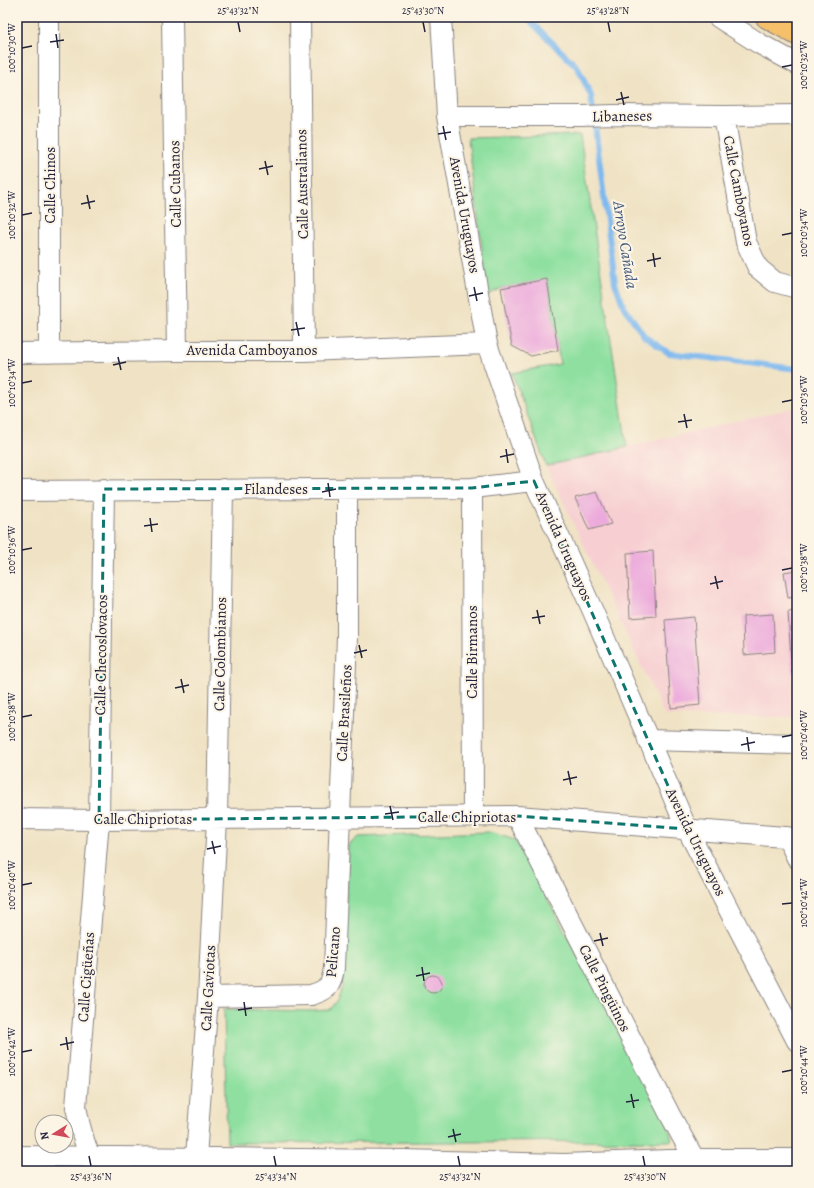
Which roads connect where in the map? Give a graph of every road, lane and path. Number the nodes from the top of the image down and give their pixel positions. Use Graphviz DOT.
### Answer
graph roads {
  1 [pos="49,17"];
  2 [pos="172,17"];
  3 [pos="300,17"];
  4 [pos="440,17"];
  5 [pos="718,17"];
  6 [pos="767,17"];
  7 [pos="797,34"];
  8 [pos="797,64"];
  9 [pos="797,115"];
  10 [pos="447,116"];
  11 [pos="724,116"];
  12 [pos="797,288"];
  13 [pos="488,344"];
  14 [pos="177,351"];
  15 [pos="304,351"];
  16 [pos="17,353"];
  17 [pos="49,353"];
  18 [pos="534,481"];
  19 [pos="347,488"];
  20 [pos="472,488"];
  21 [pos="104,489"];
  22 [pos="223,489"];
  23 [pos="17,490"];
  24 [pos="648,740"];
  25 [pos="797,744"];
  26 [pos="473,816"];
  27 [pos="517,816"];
  28 [pos="339,818"];
  29 [pos="17,819"];
  30 [pos="217,819"];
  31 [pos="98,820"];
  32 [pos="687,829"];
  33 [pos="792,838"];
  34 [pos="797,858"];
  35 [pos="208,997"];
  36 [pos="797,1041"];
  37 [pos="17,1156"];
  38 [pos="196,1157"];
  39 [pos="797,1159"];
  40 [pos="92,1164"];
  41 [pos="252,1165"];
  42 [pos="404,1165"];
  43 [pos="698,1165"];
  44 [pos="564,1167"];
  1 -- 17 [label="street, Calle Chinos"];
  2 -- 14 [label="street, Calle Cubanos"];
  3 -- 15 [label="street, Calle Australianos"];
  4 -- 10 [label="street, Avenida Uruguayos"];
  5 -- 8 [label="street"];
  6 -- 7 [label="main road"];
  9 -- 11 [label="street, Libaneses"];
  10 -- 11 [label="street, Libaneses"];
  10 -- 13 [label="street, Avenida Uruguayos"];
  11 -- 12 [label="street, Calle Camboyanos"];
  13 -- 15 [label="street, Avenida Camboyanos"];
  13 -- 18 [label="street, Avenida Uruguayos"];
  14 -- 15 [label="street, Avenida Camboyanos"];
  14 -- 17 [label="street, Avenida Camboyanos"];
  16 -- 17 [label="street, Avenida Camboyanos"];
  18 -- 20 [label="street, Filandeses"];
  18 -- 24 [label="street, Avenida Uruguayos"];
  19 -- 20 [label="street, Filandeses"];
  19 -- 22 [label="street, Filandeses"];
  19 -- 28 [label="street, Calle Brasileños"];
  20 -- 26 [label="street, Calle Birmanos"];
  21 -- 22 [label="street, Filandeses"];
  21 -- 23 [label="street, Filandeses"];
  21 -- 31 [label="street, Calle Checoslovacos"];
  22 -- 30 [label="street, Calle Colombianos"];
  24 -- 25 [label="street"];
  24 -- 32 [label="street, Avenida Uruguayos"];
  26 -- 27 [label="street, Calle Chipriotas"];
  26 -- 28 [label="street, Calle Chipriotas"];
  27 -- 32 [label="street, Calle Chipriotas"];
  27 -- 43 [label="street, Calle Pingüinos"];
  28 -- 30 [label="street, Calle Chipriotas"];
  28 -- 35 [label="street, Pelicano"];
  29 -- 31 [label="street, Calle Chipriotas"];
  30 -- 31 [label="street, Calle Chipriotas"];
  30 -- 35 [label="street, Calle Gaviotas"];
  31 -- 40 [label="street, Calle Cigüeñas"];
  32 -- 33 [label="street, Calle Chipriotas"];
  32 -- 36 [label="street, Avenida Uruguayos"];
  33 -- 34 [label="street"];
  35 -- 38 [label="street, Calle Gaviotas"];
  37 -- 40 [label="street"];
  38 -- 40 [label="street"];
  38 -- 41 [label="street"];
  39 -- 43 [label="street"];
  41 -- 42 [label="street"];
  42 -- 44 [label="street"];
  43 -- 44 [label="street"];
}
